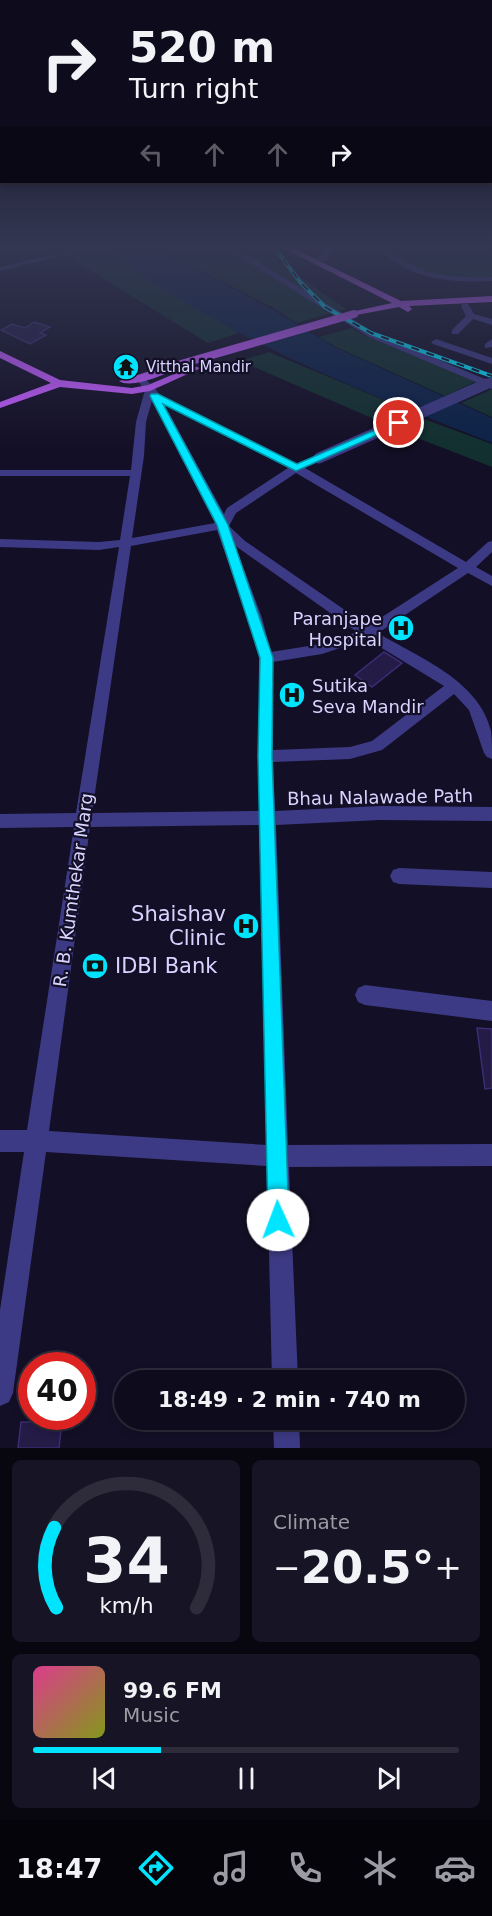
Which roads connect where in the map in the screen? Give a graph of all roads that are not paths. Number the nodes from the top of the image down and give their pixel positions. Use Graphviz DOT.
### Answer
graph roads {
  1 [pos="335,314"];
  2 [pos="365,314"];
  3 [pos="382,314"];
  4 [pos="471,316"];
  5 [pos="358,317"];
  6 [pos="492,322"];
  7 [pos="455,332"];
  8 [pos="436,342"];
  9 [pos="0,352"];
  10 [pos="492,361"];
  11 [pos="64,379"];
  12 [pos="492,381"];
  13 [pos="492,386"];
  14 [pos="148,388"];
  15 [pos="0,405"];
  16 [pos="165,419"];
  17 [pos="141,422"];
  18 [pos="296,468"];
  19 [pos="136,473"];
  20 [pos="0,474"];
  21 [pos="223,525"];
  22 [pos="0,543"];
  23 [pos="125,544"];
  24 [pos="492,544"];
  25 [pos="467,568"];
  26 [pos="492,582"];
  27 [pos="368,633"];
  28 [pos="266,658"];
  29 [pos="455,686"];
  30 [pos="492,753"];
  31 [pos="265,756"];
  32 [pos="492,814"];
  33 [pos="268,818"];
  34 [pos="82,820"];
  35 [pos="0,821"];
  36 [pos="399,876"];
  37 [pos="492,880"];
  38 [pos="365,995"];
  39 [pos="492,1011"];
  40 [pos="0,1141"];
  41 [pos="36,1141"];
  42 [pos="492,1155"];
  43 [pos="276,1156"];
  44 [pos="285,1370"];
  45 [pos="0,1393"];
  46 [pos="286,1430"];
  47 [pos="287,1448"];
  1 -- 13 [label="street"];
  2 -- 5 [label="main road"];
  3 -- 5 [label="main road"];
  4 -- 6 [label="street"];
  4 -- 7 [label="street"];
  5 -- 14 [label="main road"];
  5 -- 14 [label="main road, bridge"];
  8 -- 10 [label="street"];
  9 -- 11 [label="main road"];
  11 -- 14 [label="main road"];
  11 -- 14 [label="main road"];
  11 -- 15 [label="main road"];
  12 -- 18 [label="street, bridge"];
  14 -- 16 [label="street"];
  14 -- 17 [label="street, R. B. Kumthekar Marg"];
  14 -- 18 [label="street"];
  16 -- 17 [label="street"];
  16 -- 21 [label="street"];
  17 -- 19 [label="street, R. B. Kumthekar Marg"];
  18 -- 21 [label="street"];
  18 -- 25 [label="street"];
  19 -- 20 [label="street"];
  19 -- 23 [label="street, R. B. Kumthekar Marg"];
  21 -- 23 [label="street"];
  21 -- 27 [label="street"];
  21 -- 28 [label="street"];
  22 -- 23 [label="street"];
  23 -- 34 [label="street, R. B. Kumthekar Marg"];
  24 -- 25 [label="street"];
  25 -- 26 [label="street"];
  25 -- 27 [label="street"];
  27 -- 28 [label="street"];
  27 -- 29 [label="street"];
  28 -- 31 [label="street"];
  29 -- 30 [label="street"];
  29 -- 31 [label="street"];
  31 -- 33 [label="street"];
  32 -- 33 [label="street, Bhau Nalawade Path"];
  33 -- 34 [label="street, Bhau Nalawade Path"];
  33 -- 43 [label="street"];
  34 -- 35 [label="street, Bhau Nalawade Path"];
  34 -- 41 [label="street, R. B. Kumthekar Marg"];
  36 -- 37 [label="street"];
  38 -- 39 [label="street"];
  40 -- 41 [label="street"];
  41 -- 43 [label="street"];
  41 -- 45 [label="street, R. B. Kumthekar Marg"];
  42 -- 43 [label="street"];
  43 -- 44 [label="street"];
  46 -- 47 [label="street"];
}
